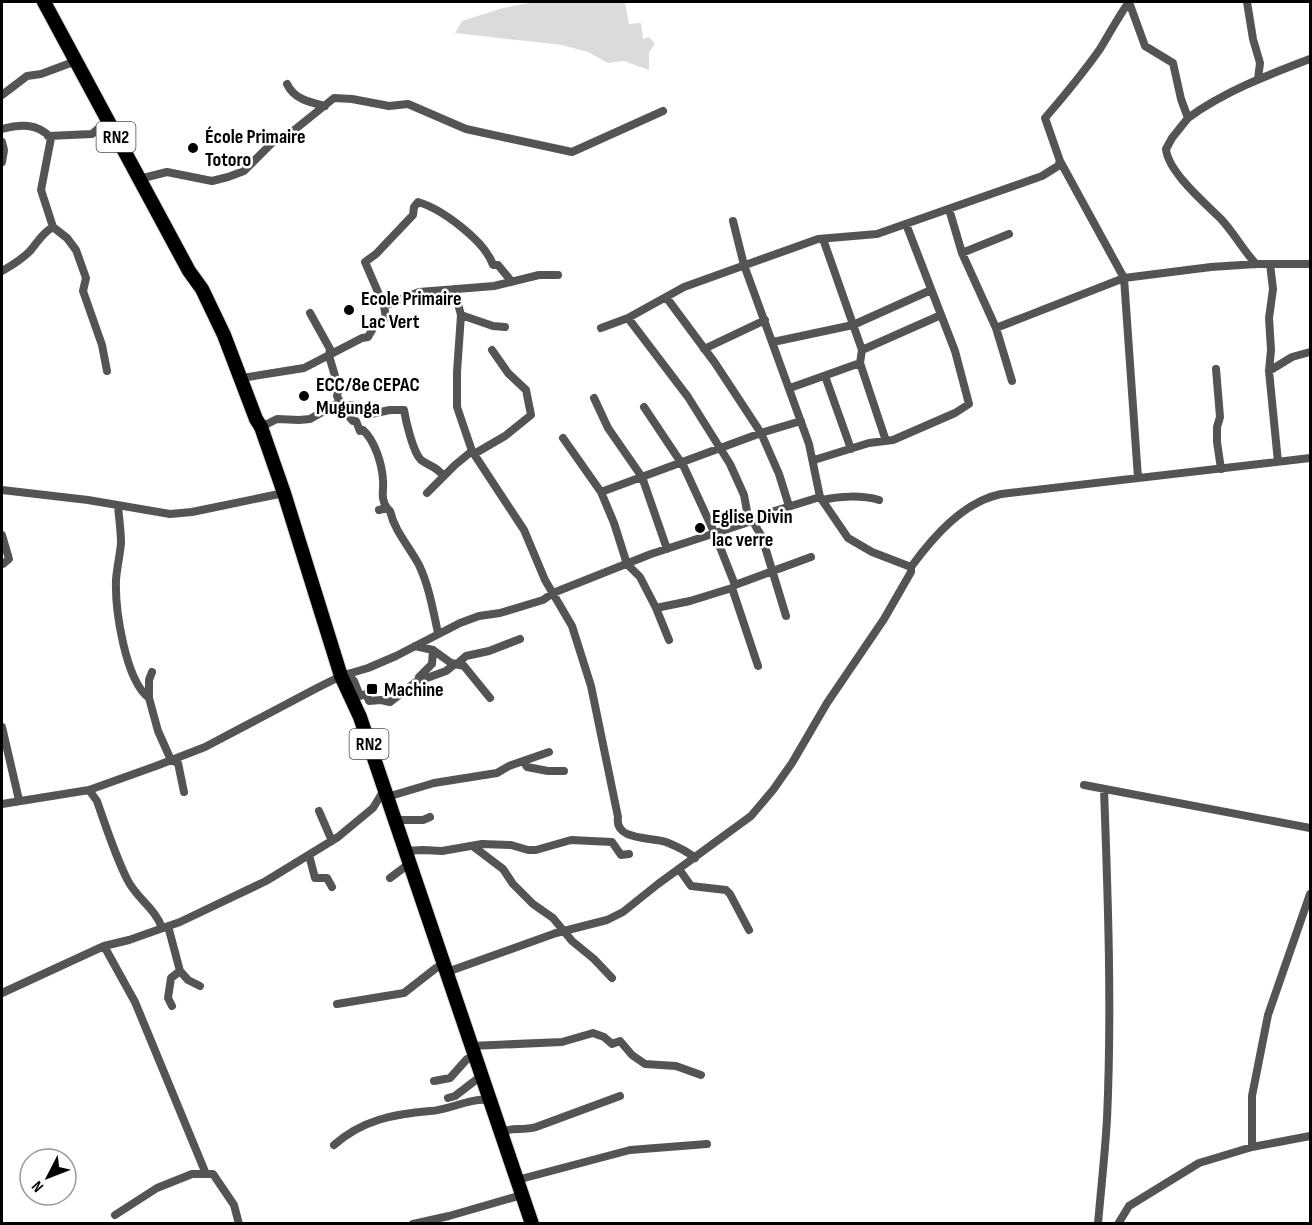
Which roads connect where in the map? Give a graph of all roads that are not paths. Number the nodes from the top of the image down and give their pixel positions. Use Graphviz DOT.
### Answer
graph roads {
  1 [pos="44,2"];
  2 [pos="1129,2"];
  3 [pos="1247,2"];
  4 [pos="1311,59"];
  5 [pos="76,61"];
  6 [pos="1258,79"];
  7 [pos="287,84"];
  8 [pos="2,95"];
  9 [pos="325,106"];
  10 [pos="663,111"];
  11 [pos="1188,118"];
  12 [pos="107,121"];
  13 [pos="2,129"];
  14 [pos="48,136"];
  15 [pos="2,142"];
  16 [pos="1060,161"];
  17 [pos="2,162"];
  18 [pos="139,179"];
  19 [pos="949,209"];
  20 [pos="733,221"];
  21 [pos="906,224"];
  22 [pos="53,226"];
  23 [pos="1009,234"];
  24 [pos="823,239"];
  25 [pos="962,253"];
  26 [pos="1256,264"];
  27 [pos="1270,264"];
  28 [pos="1311,264"];
  29 [pos="744,265"];
  30 [pos="2,271"];
  31 [pos="558,275"];
  32 [pos="1124,278"];
  33 [pos="512,282"];
  34 [pos="454,289"];
  35 [pos="931,290"];
  36 [pos="666,297"];
  37 [pos="384,306"];
  38 [pos="310,313"];
  39 [pos="460,315"];
  40 [pos="941,315"];
  41 [pos="628,318"];
  42 [pos="765,320"];
  43 [pos="853,325"];
  44 [pos="505,327"];
  45 [pos="601,328"];
  46 [pos="996,328"];
  47 [pos="773,342"];
  48 [pos="704,349"];
  49 [pos="492,350"];
  50 [pos="862,350"];
  51 [pos="1311,352"];
  52 [pos="329,356"];
  53 [pos="860,363"];
  54 [pos="1216,369"];
  55 [pos="1269,371"];
  56 [pos="108,372"];
  57 [pos="825,375"];
  58 [pos="242,378"];
  59 [pos="1012,381"];
  60 [pos="790,388"];
  61 [pos="594,398"];
  62 [pos="341,404"];
  63 [pos="644,407"];
  64 [pos="801,421"];
  65 [pos="261,428"];
  66 [pos="761,433"];
  67 [pos="563,438"];
  68 [pos="886,441"];
  69 [pos="720,449"];
  70 [pos="851,449"];
  71 [pos="473,452"];
  72 [pos="1311,458"];
  73 [pos="814,460"];
  74 [pos="682,462"];
  75 [pos="1278,462"];
  76 [pos="1221,469"];
  77 [pos="443,476"];
  78 [pos="642,477"];
  79 [pos="1138,478"];
  80 [pos="2,490"];
  81 [pos="601,492"];
  82 [pos="284,493"];
  83 [pos="427,493"];
  84 [pos="821,498"];
  85 [pos="879,500"];
  86 [pos="118,506"];
  87 [pos="789,506"];
  88 [pos="751,521"];
  89 [pos="714,532"];
  90 [pos="2,535"];
  91 [pos="667,549"];
  92 [pos="811,557"];
  93 [pos="3,564"];
  94 [pos="627,564"];
  95 [pos="911,567"];
  96 [pos="773,571"];
  97 [pos="734,587"];
  98 [pos="554,593"];
  99 [pos="656,608"];
  100 [pos="786,616"];
  101 [pos="438,633"];
  102 [pos="520,639"];
  103 [pos="669,640"];
  104 [pos="415,646"];
  105 [pos="433,650"];
  106 [pos="456,664"];
  107 [pos="758,666"];
  108 [pos="152,672"];
  109 [pos="344,675"];
  110 [pos="417,681"];
  111 [pos="149,698"];
  112 [pos="490,698"];
  113 [pos="2,727"];
  114 [pos="549,752"];
  115 [pos="171,760"];
  116 [pos="524,762"];
  117 [pos="564,771"];
  118 [pos="1084,785"];
  119 [pos="1104,789"];
  120 [pos="89,790"];
  121 [pos="184,792"];
  122 [pos="386,794"];
  123 [pos="19,800"];
  124 [pos="2,804"];
  125 [pos="319,811"];
  126 [pos="430,817"];
  127 [pos="395,820"];
  128 [pos="1311,828"];
  129 [pos="332,841"];
  130 [pos="474,847"];
  131 [pos="629,854"];
  132 [pos="309,855"];
  133 [pos="407,857"];
  134 [pos="695,858"];
  135 [pos="679,869"];
  136 [pos="390,878"];
  137 [pos="332,887"];
  138 [pos="1311,894"];
  139 [pos="165,927"];
  140 [pos="749,930"];
  141 [pos="564,931"];
  142 [pos="104,946"];
  143 [pos="446,968"];
  144 [pos="180,971"];
  145 [pos="612,978"];
  146 [pos="200,986"];
  147 [pos="2,993"];
  148 [pos="337,1004"];
  149 [pos="172,1006"];
  150 [pos="473,1052"];
  151 [pos="481,1076"];
  152 [pos="701,1076"];
  153 [pos="434,1081"];
  154 [pos="620,1096"];
  155 [pos="448,1098"];
  156 [pos="489,1100"];
  157 [pos="500,1132"];
  158 [pos="1311,1136"];
  159 [pos="707,1144"];
  160 [pos="334,1145"];
  161 [pos="1252,1147"];
  162 [pos="206,1174"];
  163 [pos="517,1180"];
  164 [pos="522,1194"];
  165 [pos="115,1215"];
  166 [pos="239,1224"];
  167 [pos="413,1224"];
  168 [pos="532,1224"];
  169 [pos="1098,1224"];
  170 [pos="1118,1224"];
  1 -- 5 [label="highway, RN2"];
  2 -- 11 [label="street"];
  2 -- 16 [label="street"];
  3 -- 6 [label="street"];
  4 -- 6 [label="street"];
  5 -- 8 [label="street"];
  5 -- 12 [label="highway, RN2"];
  6 -- 11 [label="street"];
  7 -- 9 [label="street"];
  9 -- 10 [label="street"];
  9 -- 18 [label="street"];
  11 -- 26 [label="street"];
  12 -- 14 [label="street"];
  12 -- 18 [label="highway, RN2"];
  13 -- 14 [label="street"];
  14 -- 22 [label="street"];
  15 -- 17 [label="street"];
  16 -- 19 [label="street"];
  16 -- 32 [label="street"];
  18 -- 58 [label="highway, RN2"];
  19 -- 21 [label="street"];
  19 -- 25 [label="street"];
  20 -- 29 [label="street"];
  21 -- 24 [label="street"];
  21 -- 35 [label="street"];
  22 -- 30 [label="street"];
  22 -- 56 [label="street"];
  23 -- 25 [label="street"];
  24 -- 29 [label="street"];
  24 -- 43 [label="street"];
  25 -- 46 [label="street"];
  26 -- 27 [label="street"];
  26 -- 32 [label="street"];
  27 -- 28 [label="street"];
  27 -- 55 [label="street"];
  29 -- 36 [label="street"];
  29 -- 42 [label="street"];
  31 -- 33 [label="street"];
  32 -- 46 [label="street"];
  32 -- 79 [label="street"];
  33 -- 34 [label="street"];
  33 -- 37 [label="street"];
  34 -- 37 [label="street"];
  34 -- 39 [label="street"];
  35 -- 40 [label="street"];
  35 -- 43 [label="street"];
  36 -- 41 [label="street"];
  36 -- 48 [label="street"];
  37 -- 52 [label="street"];
  38 -- 52 [label="street"];
  39 -- 44 [label="street"];
  39 -- 71 [label="street"];
  40 -- 50 [label="street"];
  40 -- 68 [label="street"];
  41 -- 45 [label="street"];
  41 -- 69 [label="street"];
  42 -- 47 [label="street"];
  42 -- 48 [label="street"];
  43 -- 47 [label="street"];
  43 -- 50 [label="street"];
  46 -- 59 [label="street"];
  47 -- 60 [label="street"];
  48 -- 66 [label="street"];
  49 -- 71 [label="street"];
  50 -- 53 [label="street"];
  51 -- 55 [label="street"];
  52 -- 58 [label="street"];
  52 -- 62 [label="street"];
  53 -- 57 [label="street"];
  53 -- 68 [label="street"];
  54 -- 76 [label="street"];
  55 -- 75 [label="street"];
  57 -- 60 [label="street"];
  57 -- 70 [label="street"];
  58 -- 65 [label="highway, RN2"];
  60 -- 64 [label="street"];
  61 -- 78 [label="street"];
  62 -- 65 [label="street"];
  62 -- 77 [label="street"];
  62 -- 101 [label="street"];
  63 -- 74 [label="street"];
  64 -- 66 [label="street"];
  64 -- 73 [label="street"];
  65 -- 82 [label="highway, RN2"];
  66 -- 69 [label="street"];
  66 -- 87 [label="street"];
  67 -- 81 [label="street"];
  68 -- 70 [label="street"];
  69 -- 74 [label="street"];
  69 -- 88 [label="street"];
  70 -- 73 [label="street"];
  71 -- 77 [label="street"];
  71 -- 98 [label="street"];
  72 -- 75 [label="street"];
  73 -- 84 [label="street"];
  74 -- 78 [label="street"];
  74 -- 89 [label="street"];
  75 -- 76 [label="street"];
  76 -- 79 [label="street"];
  77 -- 83 [label="street"];
  78 -- 81 [label="street"];
  78 -- 91 [label="street"];
  79 -- 95 [label="street"];
  80 -- 86 [label="street"];
  81 -- 94 [label="street"];
  82 -- 86 [label="street"];
  82 -- 109 [label="highway, RN2"];
  84 -- 85 [label="street"];
  84 -- 87 [label="street"];
  84 -- 95 [label="street"];
  86 -- 111 [label="street"];
  87 -- 88 [label="street"];
  88 -- 89 [label="street"];
  88 -- 96 [label="street"];
  89 -- 91 [label="street"];
  89 -- 97 [label="street"];
  90 -- 93 [label="street"];
  91 -- 94 [label="street"];
  92 -- 96 [label="street"];
  94 -- 98 [label="street"];
  94 -- 99 [label="street"];
  95 -- 134 [label="street"];
  96 -- 97 [label="street"];
  96 -- 100 [label="street"];
  97 -- 99 [label="street"];
  97 -- 107 [label="street"];
  98 -- 101 [label="street"];
  98 -- 134 [label="street"];
  99 -- 103 [label="street"];
  101 -- 104 [label="street"];
  102 -- 106 [label="street"];
  104 -- 105 [label="street"];
  104 -- 109 [label="street"];
  105 -- 106 [label="street"];
  105 -- 110 [label="street"];
  106 -- 110 [label="street"];
  106 -- 112 [label="street"];
  108 -- 111 [label="street"];
  109 -- 110 [label="street"];
  109 -- 115 [label="street"];
  109 -- 122 [label="highway, RN2"];
  111 -- 115 [label="street"];
  113 -- 123 [label="street"];
  114 -- 116 [label="street"];
  115 -- 120 [label="street"];
  115 -- 121 [label="street"];
  116 -- 117 [label="street"];
  116 -- 122 [label="street"];
  118 -- 119 [label="street"];
  119 -- 128 [label="street"];
  119 -- 169 [label="street"];
  120 -- 123 [label="street"];
  120 -- 139 [label="street"];
  122 -- 127 [label="highway, RN2"];
  122 -- 129 [label="street"];
  123 -- 124 [label="street"];
  125 -- 129 [label="street"];
  126 -- 127 [label="street"];
  127 -- 133 [label="highway, RN2"];
  129 -- 132 [label="street"];
  130 -- 131 [label="street"];
  130 -- 133 [label="street"];
  130 -- 141 [label="street"];
  132 -- 137 [label="street"];
  132 -- 139 [label="street"];
  133 -- 136 [label="street"];
  133 -- 143 [label="highway, RN2"];
  134 -- 135 [label="street"];
  135 -- 140 [label="street"];
  135 -- 141 [label="street"];
  138 -- 161 [label="street"];
  139 -- 142 [label="street"];
  139 -- 144 [label="street"];
  141 -- 143 [label="street"];
  141 -- 145 [label="street"];
  142 -- 147 [label="street"];
  142 -- 162 [label="street"];
  143 -- 148 [label="street"];
  143 -- 150 [label="highway, RN2"];
  144 -- 146 [label="street"];
  144 -- 149 [label="street"];
  150 -- 151 [label="highway, RN2"];
  150 -- 152 [label="street"];
  150 -- 153 [label="street"];
  151 -- 155 [label="street"];
  151 -- 156 [label="highway, RN2"];
  154 -- 157 [label="street"];
  156 -- 157 [label="highway, RN2"];
  156 -- 160 [label="street"];
  157 -- 163 [label="highway, RN2"];
  158 -- 161 [label="street"];
  159 -- 163 [label="street"];
  161 -- 170 [label="street"];
  162 -- 165 [label="street"];
  162 -- 166 [label="street"];
  163 -- 164 [label="highway, RN2"];
  164 -- 167 [label="street"];
  164 -- 168 [label="highway, RN2"];
}
